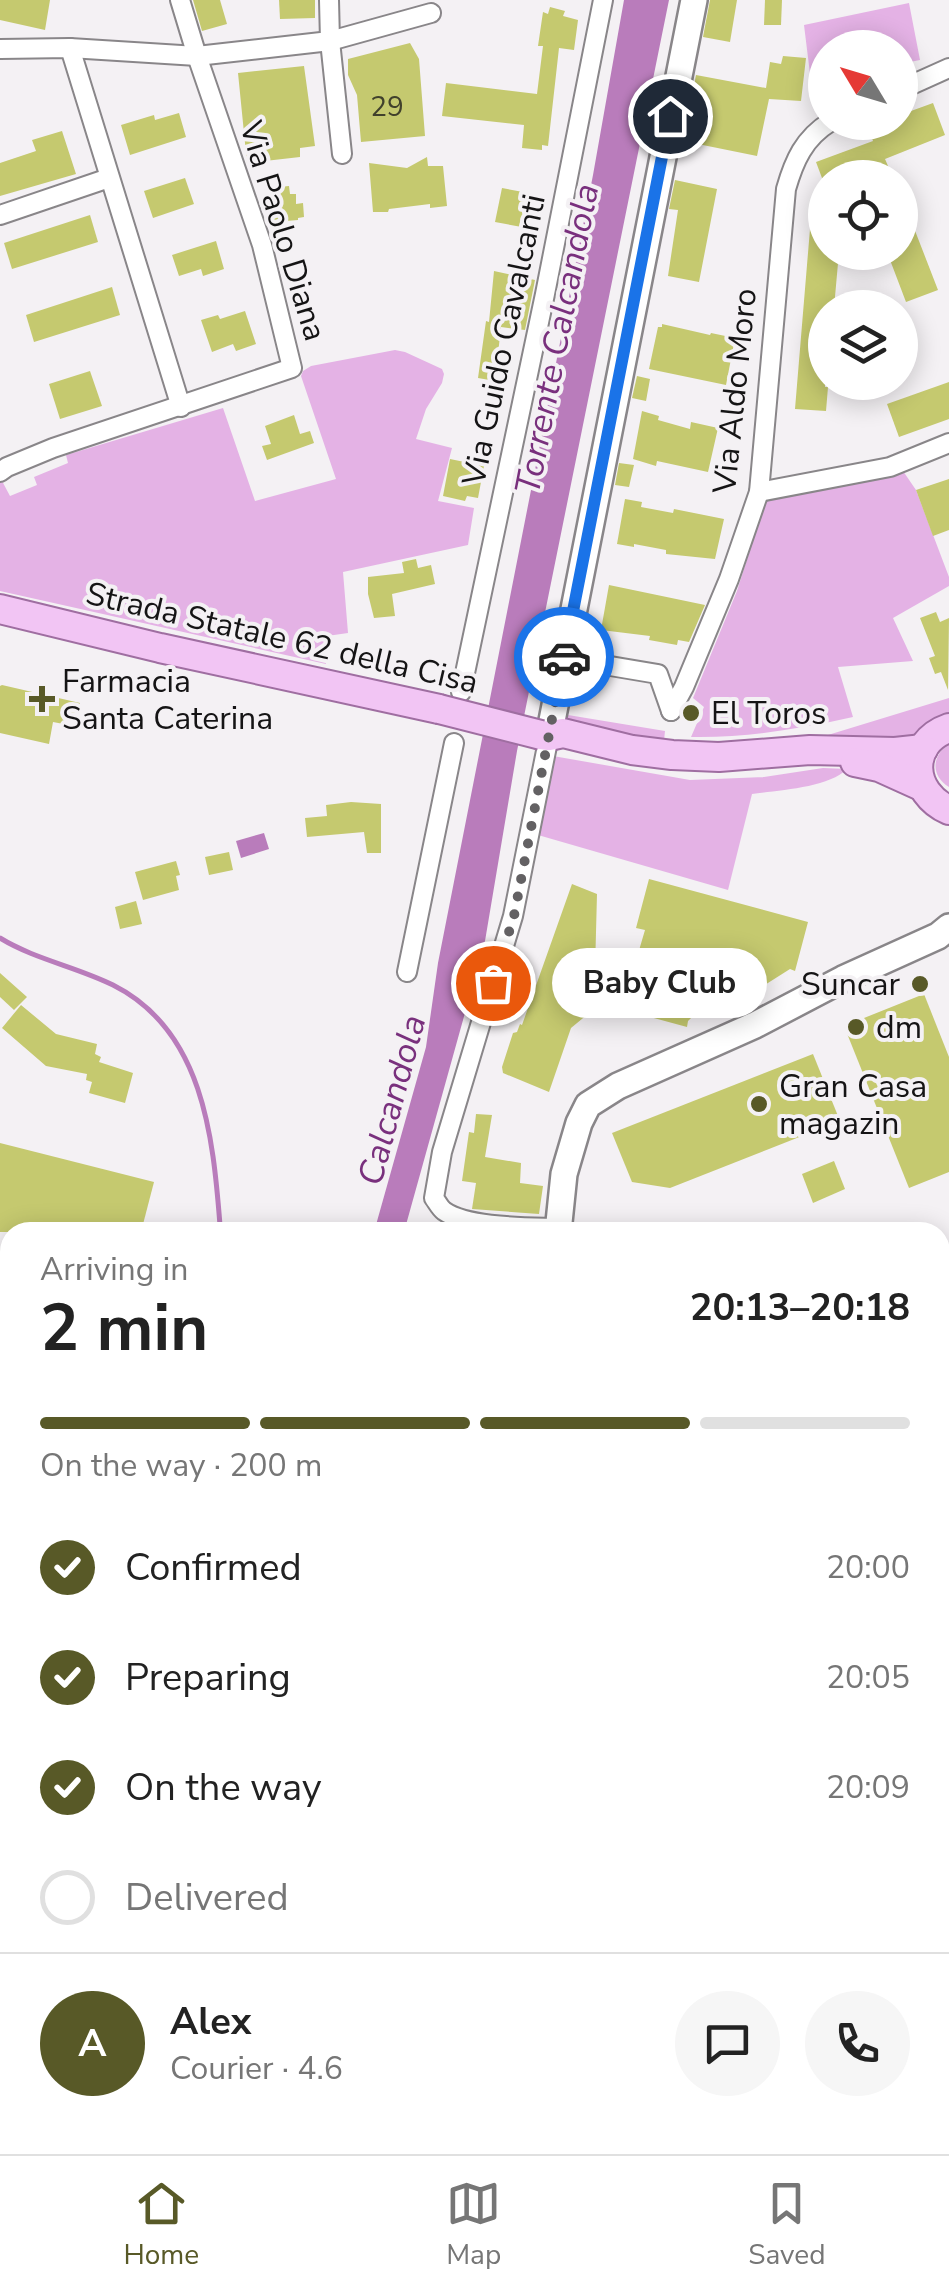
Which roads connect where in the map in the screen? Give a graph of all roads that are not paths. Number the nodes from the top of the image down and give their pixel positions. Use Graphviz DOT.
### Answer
graph roads {
  1 [pos="180,0"];
  2 [pos="329,0"];
  3 [pos="602,0"];
  4 [pos="694,0"];
  5 [pos="431,13"];
  6 [pos="330,41"];
  7 [pos="70,48"];
  8 [pos="0,49"];
  9 [pos="197,56"];
  10 [pos="949,68"];
  11 [pos="918,82"];
  12 [pos="810,140"];
  13 [pos="342,154"];
  14 [pos="109,178"];
  15 [pos="0,215"];
  16 [pos="180,407"];
  17 [pos="949,443"];
  18 [pos="0,472"];
  19 [pos="760,492"];
  20 [pos="0,609"];
  21 [pos="564,658"];
  22 [pos="450,701"];
  23 [pos="949,728"];
  24 [pos="545,735"];
  25 [pos="454,744"];
  26 [pos="922,749"];
  27 [pos="921,786"];
  28 [pos="949,810"];
  29 [pos="949,926"];
  30 [pos="407,972"];
  31 [pos="483,1222"];
  32 [pos="558,1222"];
  1 -- 9 [label="street, Via Paolo Diana"];
  2 -- 6 [label="street"];
  3 -- 22 [label="street, Via Guido Cavalcanti"];
  4 -- 21 [label="street"];
  5 -- 6 [label="street"];
  6 -- 9 [label="street"];
  6 -- 13 [label="street"];
  7 -- 8 [label="street"];
  7 -- 9 [label="street"];
  7 -- 14 [label="street"];
  9 -- 16 [label="street, Via Paolo Diana"];
  10 -- 11 [label="street"];
  12 -- 19 [label="street, Via Aldo Moro"];
  14 -- 15 [label="street"];
  14 -- 16 [label="street"];
  16 -- 18 [label="street, Via Paolo Diana"];
  17 -- 19 [label="street"];
  19 -- 21 [label="street, Via Aldo Moro"];
  20 -- 22 [label="main road, Strada Statale 62 della Cisa"];
  21 -- 24 [label="street"];
  22 -- 24 [label="main road, Strada Statale 62 della Cisa, bridge"];
  23 -- 26 [label="main road"];
  24 -- 26 [label="main road, Strada Statale 62 della Cisa"];
  24 -- 27 [label="main road, Strada Statale 62 della Cisa"];
  24 -- 31 [label="street"];
  25 -- 30 [label="street"];
  26 -- 27 [label="main road"];
  27 -- 28 [label="main road, Strada Statale 62 della Cisa"];
  29 -- 32 [label="street"];
}
